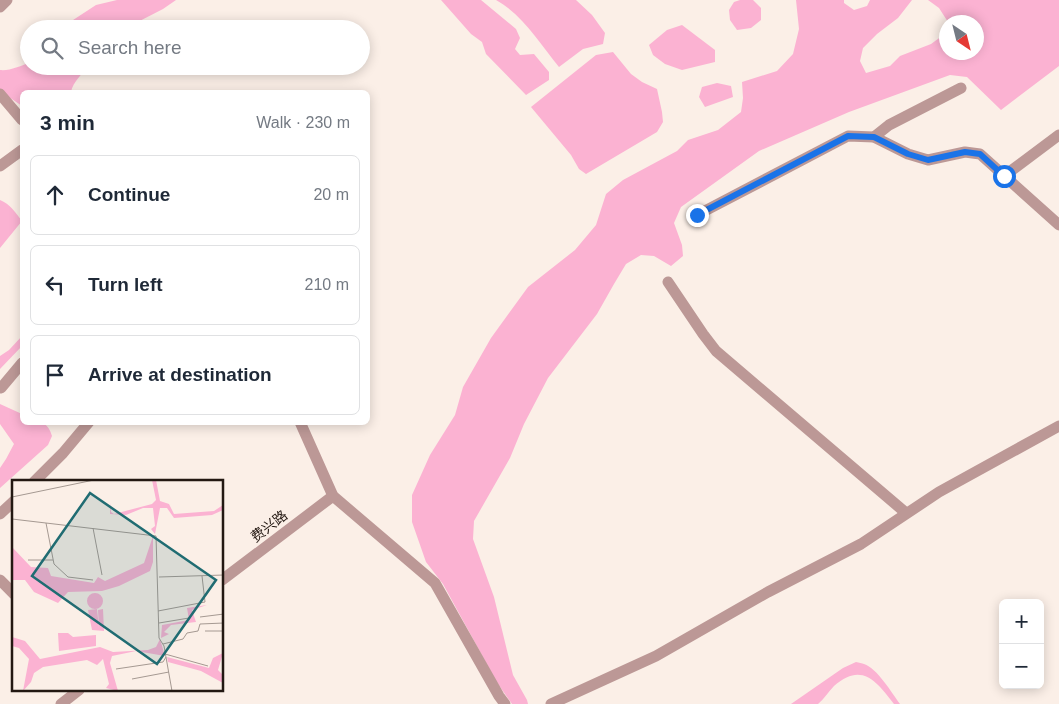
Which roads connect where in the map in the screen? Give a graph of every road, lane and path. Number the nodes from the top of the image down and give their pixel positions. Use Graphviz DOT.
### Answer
graph roads {
  1 [pos="7,0"];
  2 [pos="0,7"];
  3 [pos="961,88"];
  4 [pos="0,94"];
  5 [pos="20,118"];
  6 [pos="1059,135"];
  7 [pos="874,137"];
  8 [pos="20,151"];
  9 [pos="0,166"];
  10 [pos="1004,176"];
  11 [pos="697,215"];
  12 [pos="1059,226"];
  13 [pos="668,282"];
  14 [pos="20,365"];
  15 [pos="1,388"];
  16 [pos="87,425"];
  17 [pos="301,425"];
  18 [pos="1059,426"];
  19 [pos="36,480"];
  20 [pos="333,496"];
  21 [pos="12,503"];
  22 [pos="0,514"];
  23 [pos="906,514"];
  24 [pos="224,578"];
  25 [pos="0,580"];
  26 [pos="12,592"];
  27 [pos="77,692"];
  28 [pos="62,704"];
  29 [pos="506,704"];
  30 [pos="551,704"];
  1 -- 2 [label="street"];
  3 -- 7 [label="street"];
  4 -- 5 [label="street"];
  6 -- 10 [label="street"];
  7 -- 10 [label="street"];
  7 -- 11 [label="street"];
  8 -- 9 [label="street"];
  10 -- 12 [label="street"];
  13 -- 23 [label="street"];
  14 -- 15 [label="street"];
  16 -- 19 [label="street"];
  17 -- 20 [label="street"];
  18 -- 23 [label="street"];
  20 -- 24 [label="street, 费兴路"];
  20 -- 29 [label="street"];
  21 -- 22 [label="street"];
  23 -- 30 [label="street"];
  25 -- 26 [label="street"];
  27 -- 28 [label="street"];
}
